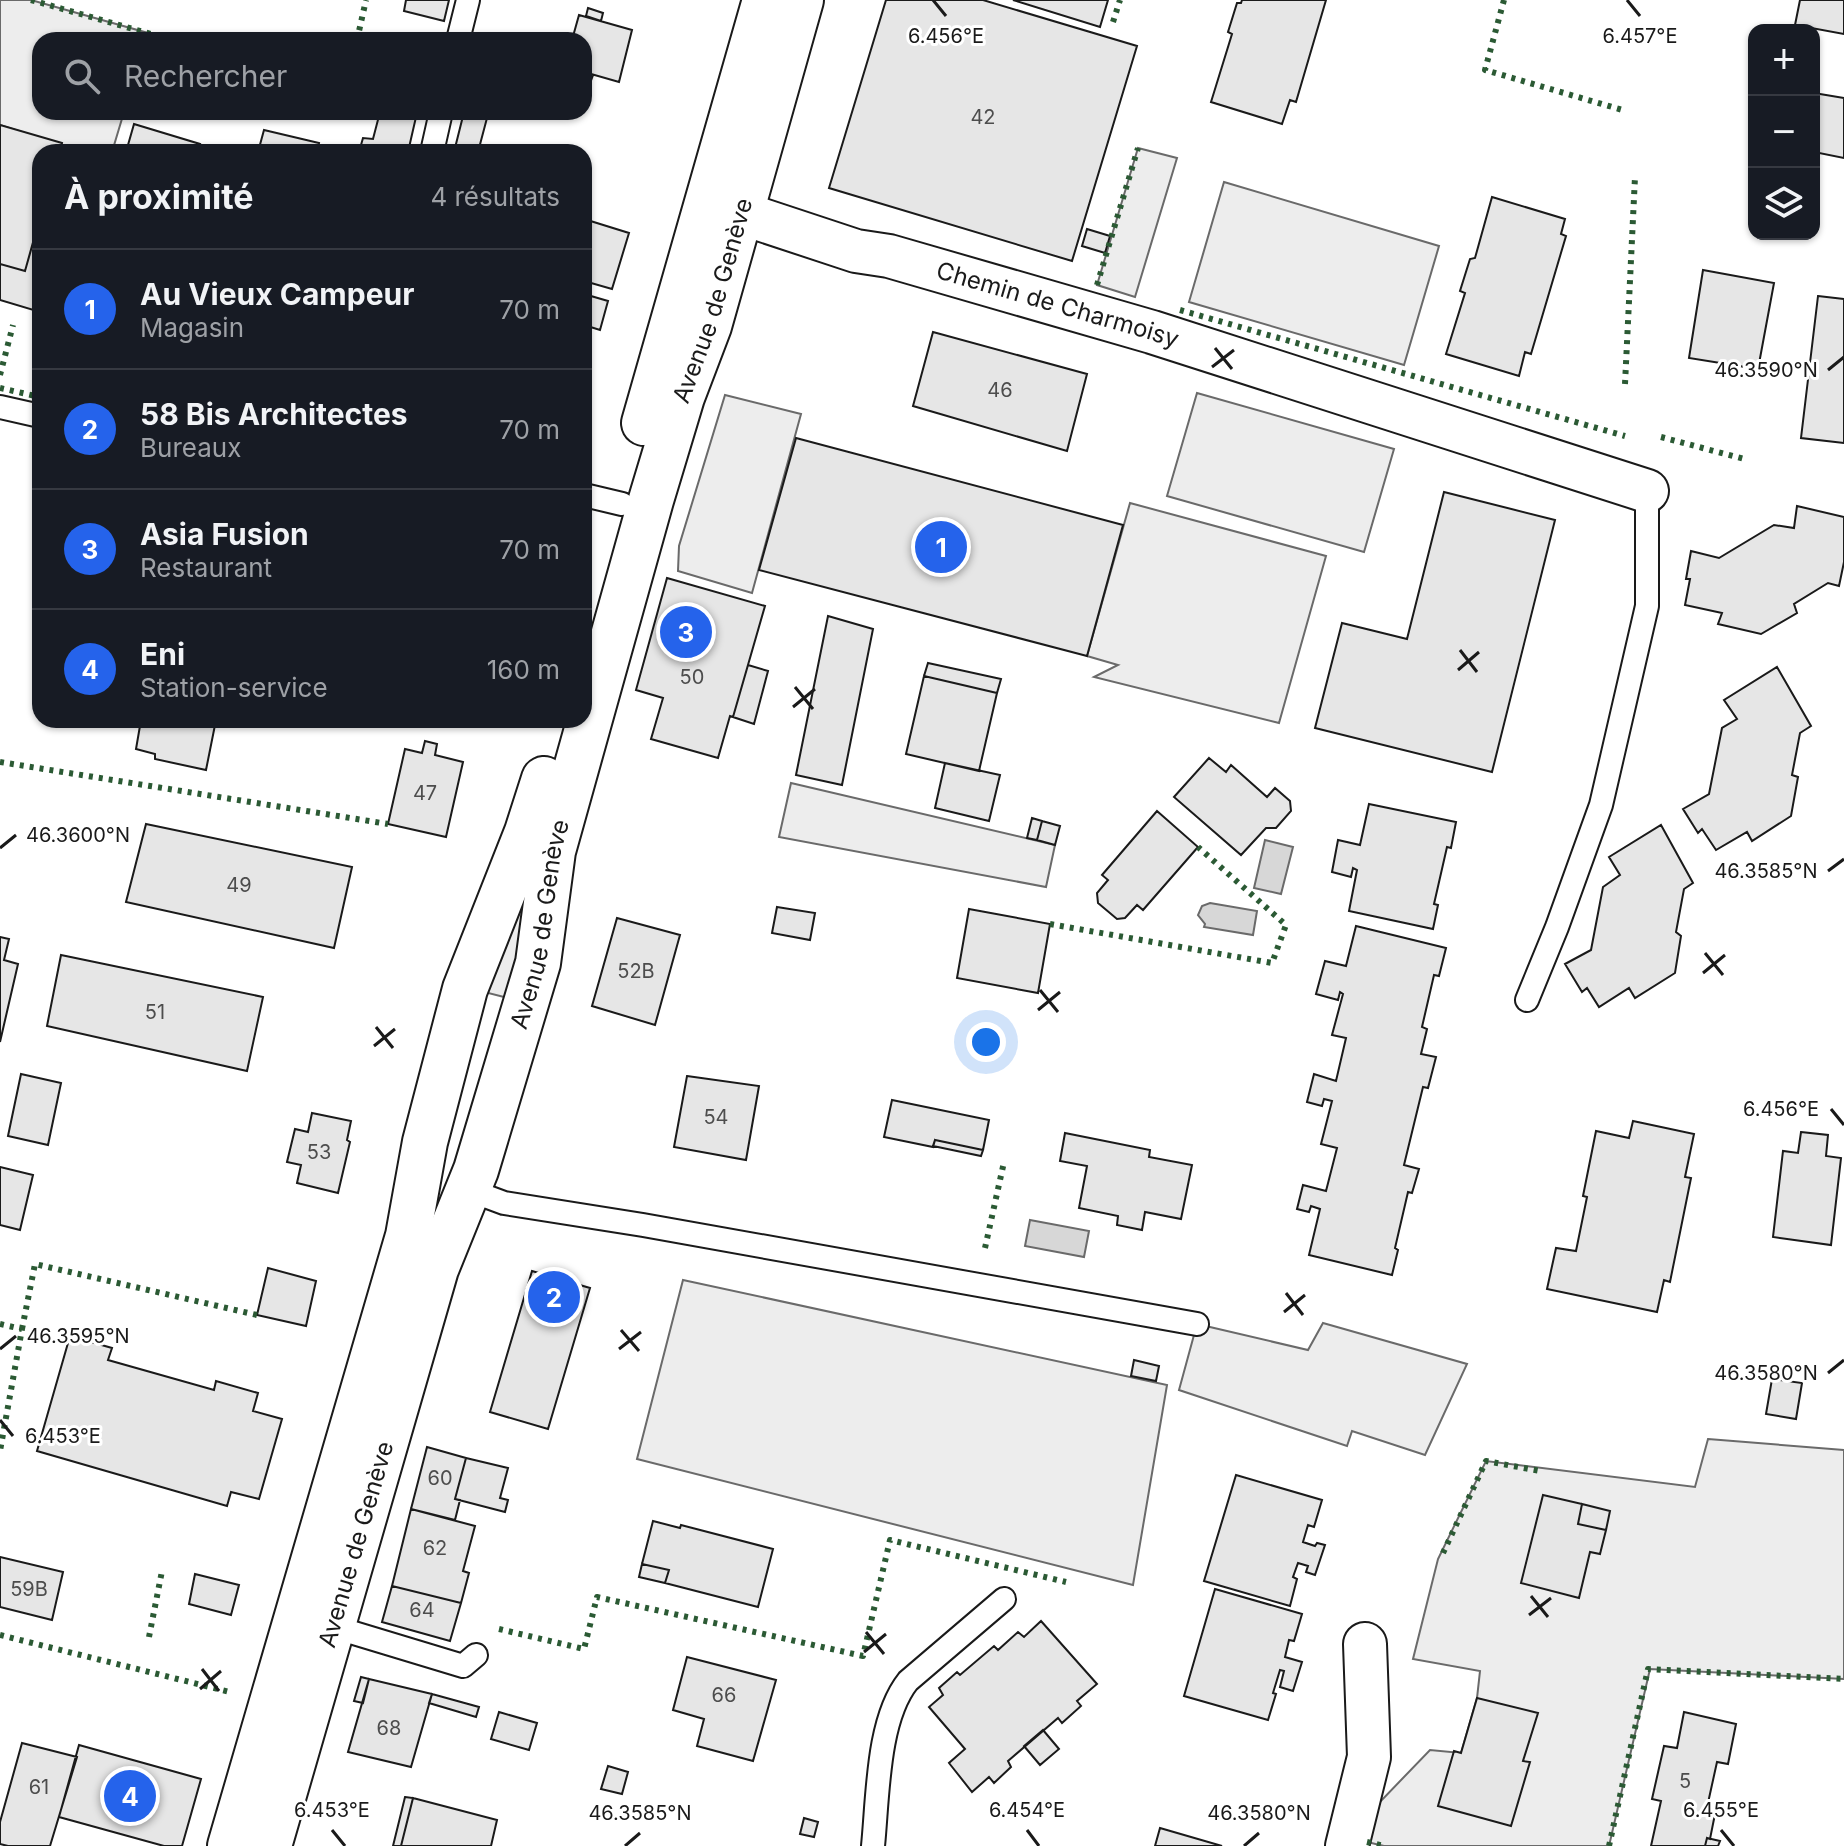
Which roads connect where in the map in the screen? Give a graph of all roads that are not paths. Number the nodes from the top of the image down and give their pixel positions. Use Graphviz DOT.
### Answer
graph roads {
  1 [pos="468,0"];
  2 [pos="765,0"];
  3 [pos="801,0"];
  4 [pos="460,32"];
  5 [pos="439,120"];
  6 [pos="434,144"];
  7 [pos="724,207"];
  8 [pos="0,407"];
  9 [pos="32,414"];
  10 [pos="1647,491"];
  11 [pos="603,499"];
  12 [pos="592,579"];
  13 [pos="592,711"];
  14 [pos="558,728"];
  15 [pos="587,728"];
  16 [pos="1527,1000"];
  17 [pos="459,1008"];
  18 [pos="519,1025"];
  19 [pos="437,1094"];
  20 [pos="495,1108"];
  21 [pos="469,1190"];
  22 [pos="1197,1324"];
  23 [pos="1004,1599"];
  24 [pos="334,1627"];
  25 [pos="1365,1644"];
  26 [pos="476,1655"];
  27 [pos="230,1846"];
  28 [pos="269,1846"];
  29 [pos="873,1846"];
  30 [pos="1347,1846"];
  1 -- 4 [label="lane"];
  2 -- 7 [label="main road, Avenue de Genève"];
  3 -- 7 [label="main road, Avenue de Genève"];
  5 -- 6 [label="lane"];
  7 -- 10 [label="street, Chemin de Charmoisy"];
  7 -- 11 [label="main road, Avenue de Genève"];
  7 -- 13 [label="main road, Avenue de Genève"];
  8 -- 9 [label="lane"];
  10 -- 16 [label="lane"];
  11 -- 12 [label="main road, Avenue de Genève"];
  14 -- 17 [label="main road, Avenue de Genève"];
  15 -- 18 [label="main road, Avenue de Genève"];
  17 -- 18 [label="main road"];
  17 -- 19 [label="main road, Avenue de Genève"];
  18 -- 20 [label="main road, Avenue de Genève"];
  19 -- 20 [label="main road"];
  19 -- 27 [label="main road, Avenue de Genève"];
  20 -- 21 [label="main road, Avenue de Genève"];
  21 -- 22 [label="lane"];
  21 -- 24 [label="main road, Avenue de Genève"];
  23 -- 29 [label="lane"];
  24 -- 26 [label="lane"];
  24 -- 28 [label="main road, Avenue de Genève"];
  25 -- 30 [label="street"];
}
